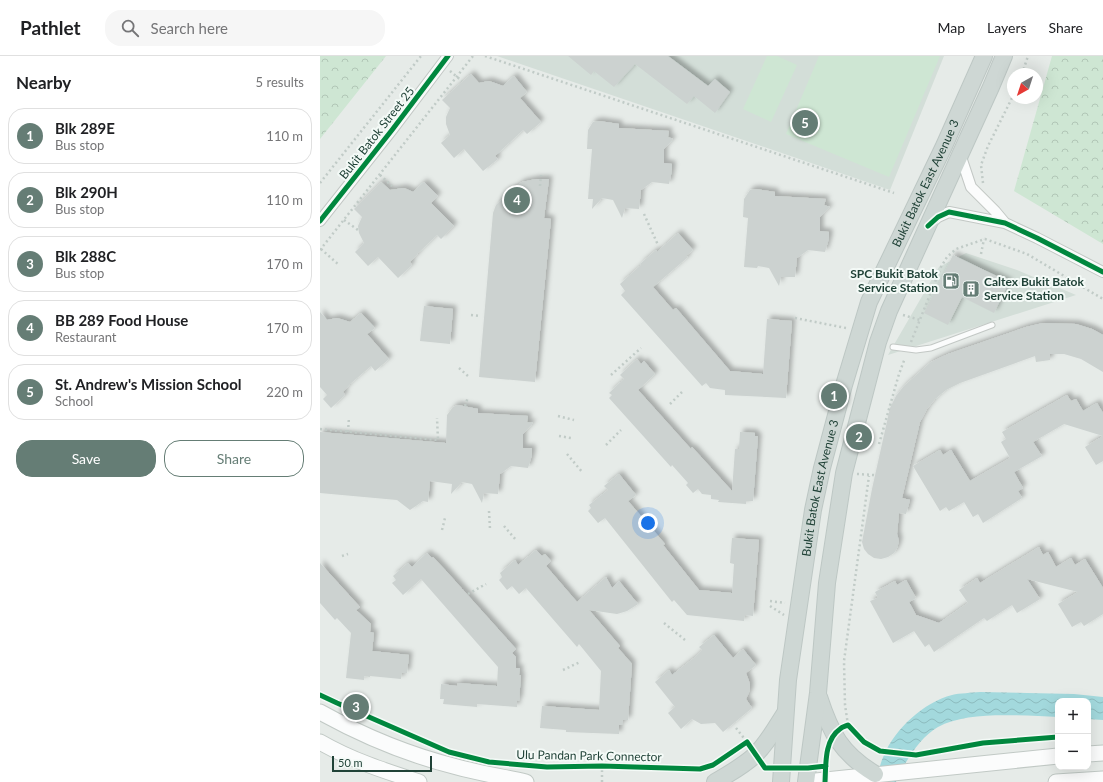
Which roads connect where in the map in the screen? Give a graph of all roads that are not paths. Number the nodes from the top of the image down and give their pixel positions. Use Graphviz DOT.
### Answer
graph roads {
  1 [pos="448,56"];
  2 [pos="984,56"];
  3 [pos="1004,56"];
  4 [pos="960,154"];
  5 [pos="320,221"];
  6 [pos="1005,223"];
  7 [pos="928,226"];
  8 [pos="1103,272"];
  9 [pos="992,325"];
  10 [pos="893,347"];
  11 [pos="818,693"];
  12 [pos="786,711"];
  13 [pos="320,712"];
  14 [pos="320,742"];
  15 [pos="1103,753"];
  16 [pos="1091,754"];
  17 [pos="1055,756"];
  18 [pos="876,774"];
  19 [pos="1103,779"];
  20 [pos="419,782"];
  21 [pos="526,782"];
  22 [pos="716,782"];
  23 [pos="781,782"];
  24 [pos="806,782"];
  25 [pos="1056,782"];
  1 -- 5 [label="street, Bukit Batok Street 25"];
  2 -- 12 [label="main road, Bukit Batok East Avenue 3"];
  3 -- 4 [label="main road, Bukit Batok East Avenue 3"];
  4 -- 6 [label="street"];
  4 -- 7 [label="main road, Bukit Batok East Avenue 3"];
  6 -- 7 [label="street"];
  6 -- 8 [label="street"];
  7 -- 11 [label="main road, Bukit Batok East Avenue 3"];
  9 -- 10 [label="lane"];
  11 -- 18 [label="main road"];
  11 -- 24 [label="main road, Bukit Batok East Avenue 3"];
  12 -- 22 [label="main road"];
  12 -- 23 [label="main road, Bukit Batok East Avenue 3"];
  13 -- 21 [label="main road"];
  14 -- 20 [label="main road"];
  15 -- 16 [label="main road"];
  17 -- 18 [label="main road"];
  18 -- 24 [label="main road"];
  19 -- 25 [label="main road"];
}
